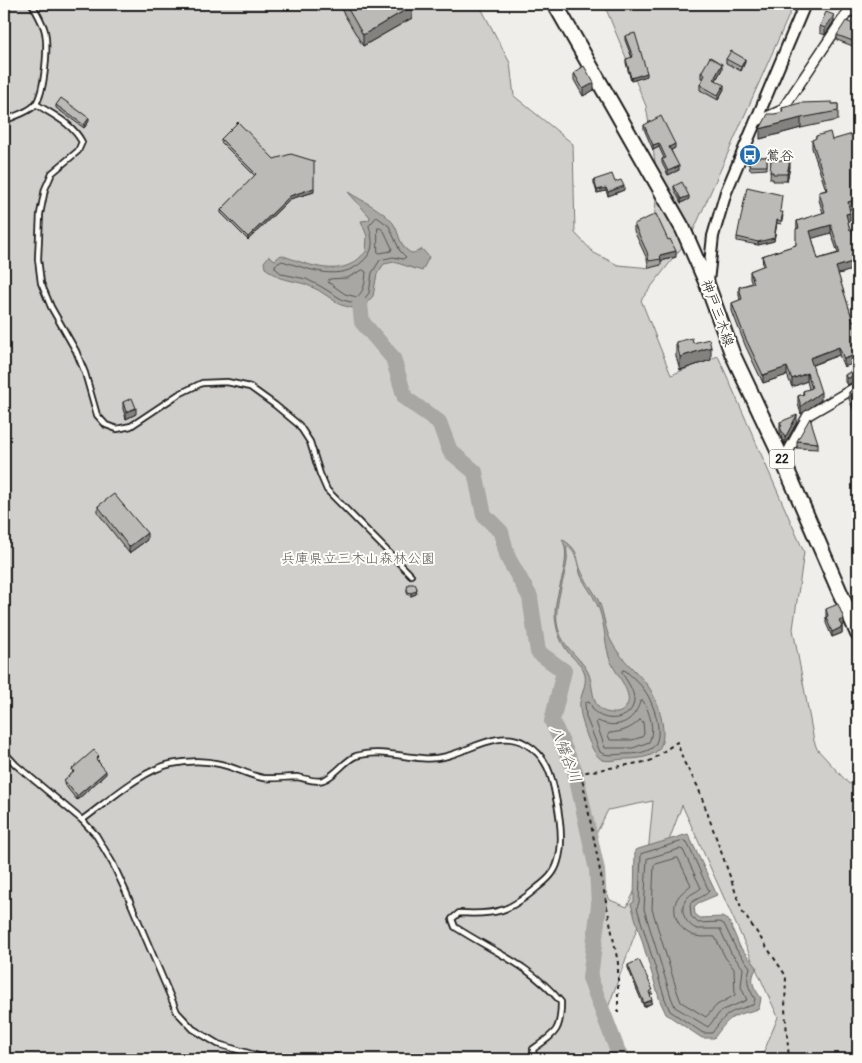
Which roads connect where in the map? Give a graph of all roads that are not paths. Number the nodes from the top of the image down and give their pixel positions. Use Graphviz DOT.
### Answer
graph roads {
  1 [pos="32,4"];
  2 [pos="555,4"];
  3 [pos="805,4"];
  4 [pos="858,13"];
  5 [pos="36,104"];
  6 [pos="4,121"];
  7 [pos="755,122"];
  8 [pos="708,284"];
  9 [pos="858,386"];
  10 [pos="782,461"];
  11 [pos="411,575"];
  12 [pos="858,634"];
  13 [pos="4,752"];
  14 [pos="82,820"];
  15 [pos="268,1059"];
  16 [pos="313,1059"];
  17 [pos="343,1059"];
  18 [pos="534,1059"];
  1 -- 5 [label="lane"];
  2 -- 8 [label="main road, 神戸三木線 / 22"];
  3 -- 7 [label="street"];
  4 -- 7 [label="street"];
  5 -- 6 [label="lane"];
  5 -- 11 [label="lane"];
  7 -- 8 [label="street"];
  8 -- 10 [label="main road, 神戸三木線 / 22"];
  9 -- 10 [label="street"];
  10 -- 12 [label="main road, 神戸三木線 / 22"];
  13 -- 14 [label="lane"];
  14 -- 15 [label="lane"];
  14 -- 18 [label="lane"];
  16 -- 17 [label="lane"];
}
